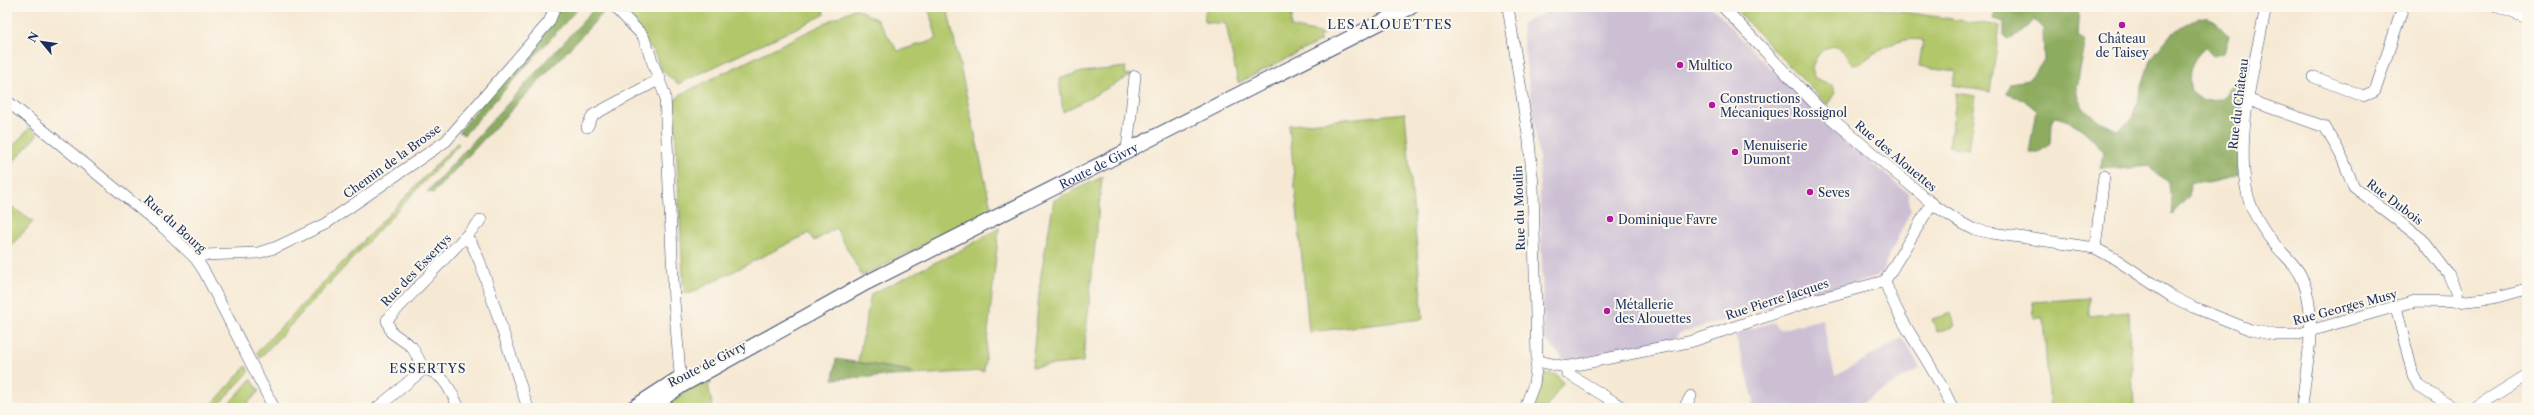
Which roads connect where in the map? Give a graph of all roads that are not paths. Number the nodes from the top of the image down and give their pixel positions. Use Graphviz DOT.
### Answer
graph roads {
  1 [pos="555,7"];
  2 [pos="615,7"];
  3 [pos="1411,7"];
  4 [pos="1508,7"];
  5 [pos="1723,7"];
  6 [pos="2266,7"];
  7 [pos="2403,7"];
  8 [pos="2498,7"];
  9 [pos="2527,18"];
  10 [pos="1135,76"];
  11 [pos="2314,77"];
  12 [pos="660,79"];
  13 [pos="2249,100"];
  14 [pos="7,102"];
  15 [pos="587,127"];
  16 [pos="1127,149"];
  17 [pos="2104,176"];
  18 [pos="1932,203"];
  19 [pos="481,220"];
  20 [pos="464,239"];
  21 [pos="2047,240"];
  22 [pos="2095,248"];
  23 [pos="196,259"];
  24 [pos="1885,281"];
  25 [pos="2527,289"];
  26 [pos="2457,302"];
  27 [pos="2396,307"];
  28 [pos="2312,331"];
  29 [pos="1537,361"];
  30 [pos="1566,367"];
  31 [pos="424,369"];
  32 [pos="2527,375"];
  33 [pos="680,382"];
  34 [pos="1691,396"];
  35 [pos="274,408"];
  36 [pos="377,408"];
  37 [pos="459,408"];
  38 [pos="528,408"];
  39 [pos="633,408"];
  40 [pos="649,408"];
  41 [pos="1525,408"];
  42 [pos="1624,408"];
  43 [pos="1684,408"];
  44 [pos="1952,408"];
  45 [pos="2302,408"];
  46 [pos="2454,408"];
  47 [pos="2474,408"];
  1 -- 23 [label="street, Chemin de la Brosse"];
  2 -- 12 [label="street"];
  3 -- 16 [label="main road, Route de Givry"];
  4 -- 29 [label="street, Rue du Moulin"];
  5 -- 18 [label="street, Rue des Alouettes"];
  6 -- 13 [label="street, Rue du Château"];
  7 -- 11 [label="street"];
  8 -- 9 [label="street"];
  10 -- 16 [label="street"];
  12 -- 15 [label="street"];
  12 -- 33 [label="street"];
  13 -- 26 [label="street, Rue Dubois"];
  13 -- 28 [label="street, Rue du Château"];
  14 -- 23 [label="street, Rue du Bourg"];
  16 -- 33 [label="main road, Route de Givry"];
  17 -- 22 [label="street"];
  18 -- 21 [label="street, Rue des Alouettes"];
  18 -- 24 [label="street"];
  19 -- 20 [label="street, Rue des Essertys"];
  20 -- 31 [label="street, Rue des Essertys"];
  20 -- 38 [label="street, Rue des Essertys"];
  21 -- 22 [label="street, Rue Georges Musy"];
  22 -- 28 [label="street, Rue Georges Musy"];
  23 -- 35 [label="street, Rue du Bourg"];
  24 -- 30 [label="street, Rue Pierre Jacques"];
  24 -- 44 [label="street"];
  25 -- 26 [label="street, Rue Georges Musy"];
  26 -- 27 [label="street, Rue Georges Musy"];
  27 -- 28 [label="street, Rue Georges Musy"];
  27 -- 46 [label="street"];
  28 -- 45 [label="street, Rue du Château"];
  29 -- 30 [label="street, Rue Pierre Jacques"];
  29 -- 41 [label="street, Rue du Moulin"];
  30 -- 42 [label="street"];
  31 -- 36 [label="street"];
  31 -- 37 [label="street"];
  32 -- 47 [label="street"];
  33 -- 39 [label="main road, Route de Givry"];
  33 -- 40 [label="main road, Route de Givry"];
  34 -- 43 [label="street"];
}
